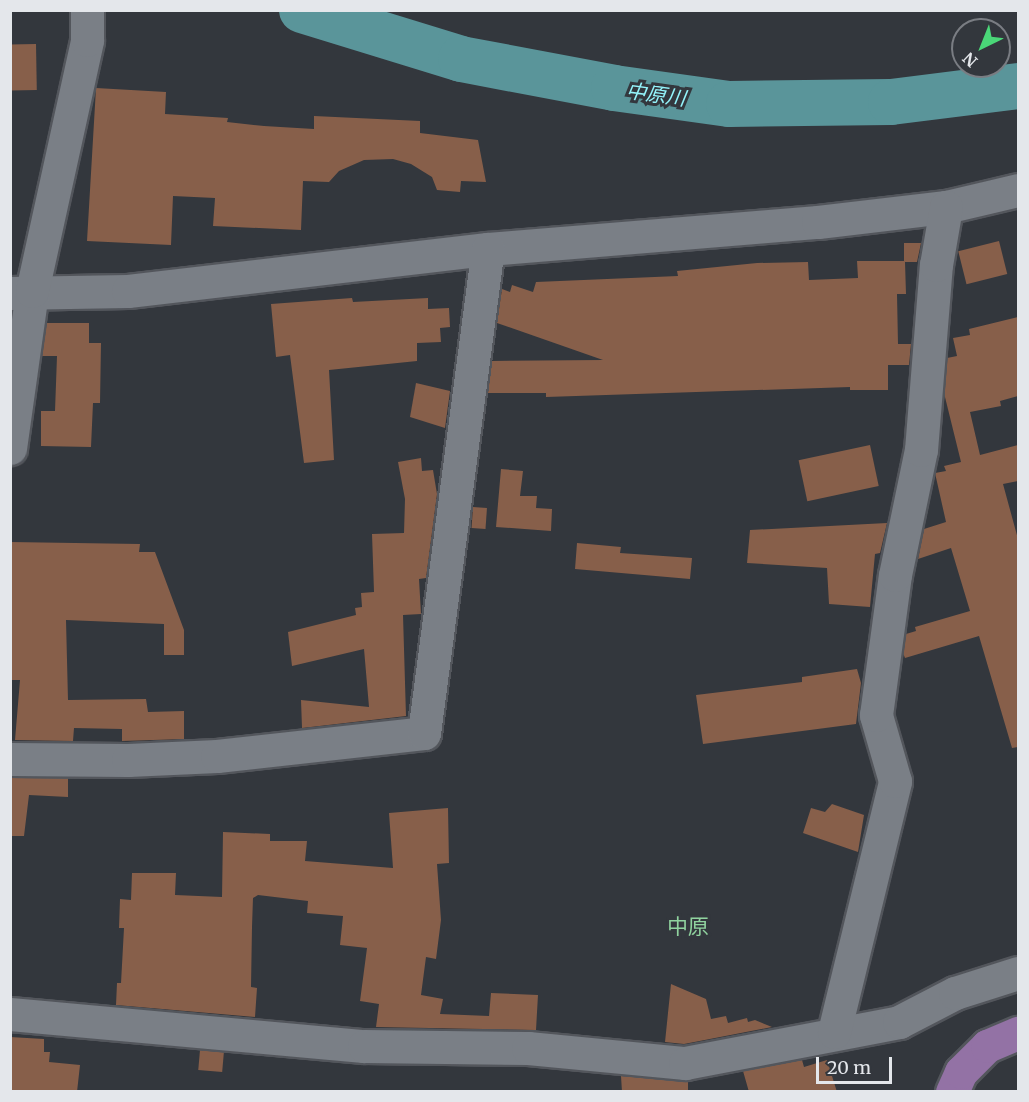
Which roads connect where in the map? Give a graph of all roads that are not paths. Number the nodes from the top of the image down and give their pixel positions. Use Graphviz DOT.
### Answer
graph roads {
  1 [pos="87,25"];
  2 [pos="1018,190"];
  3 [pos="946,207"];
  4 [pos="488,249"];
  5 [pos="21,292"];
  6 [pos="10,448"];
  7 [pos="10,759"];
  8 [pos="1018,973"];
  9 [pos="10,1014"];
  10 [pos="834,1032"];
  11 [pos="1018,1033"];
  12 [pos="952,1092"];
  1 -- 5 [label="street"];
  2 -- 3 [label="street"];
  3 -- 4 [label="street"];
  3 -- 10 [label="street"];
  4 -- 5 [label="street"];
  4 -- 7 [label="street"];
  5 -- 6 [label="street"];
  8 -- 10 [label="street"];
  9 -- 10 [label="street"];
  11 -- 12 [label="main road"];
}
